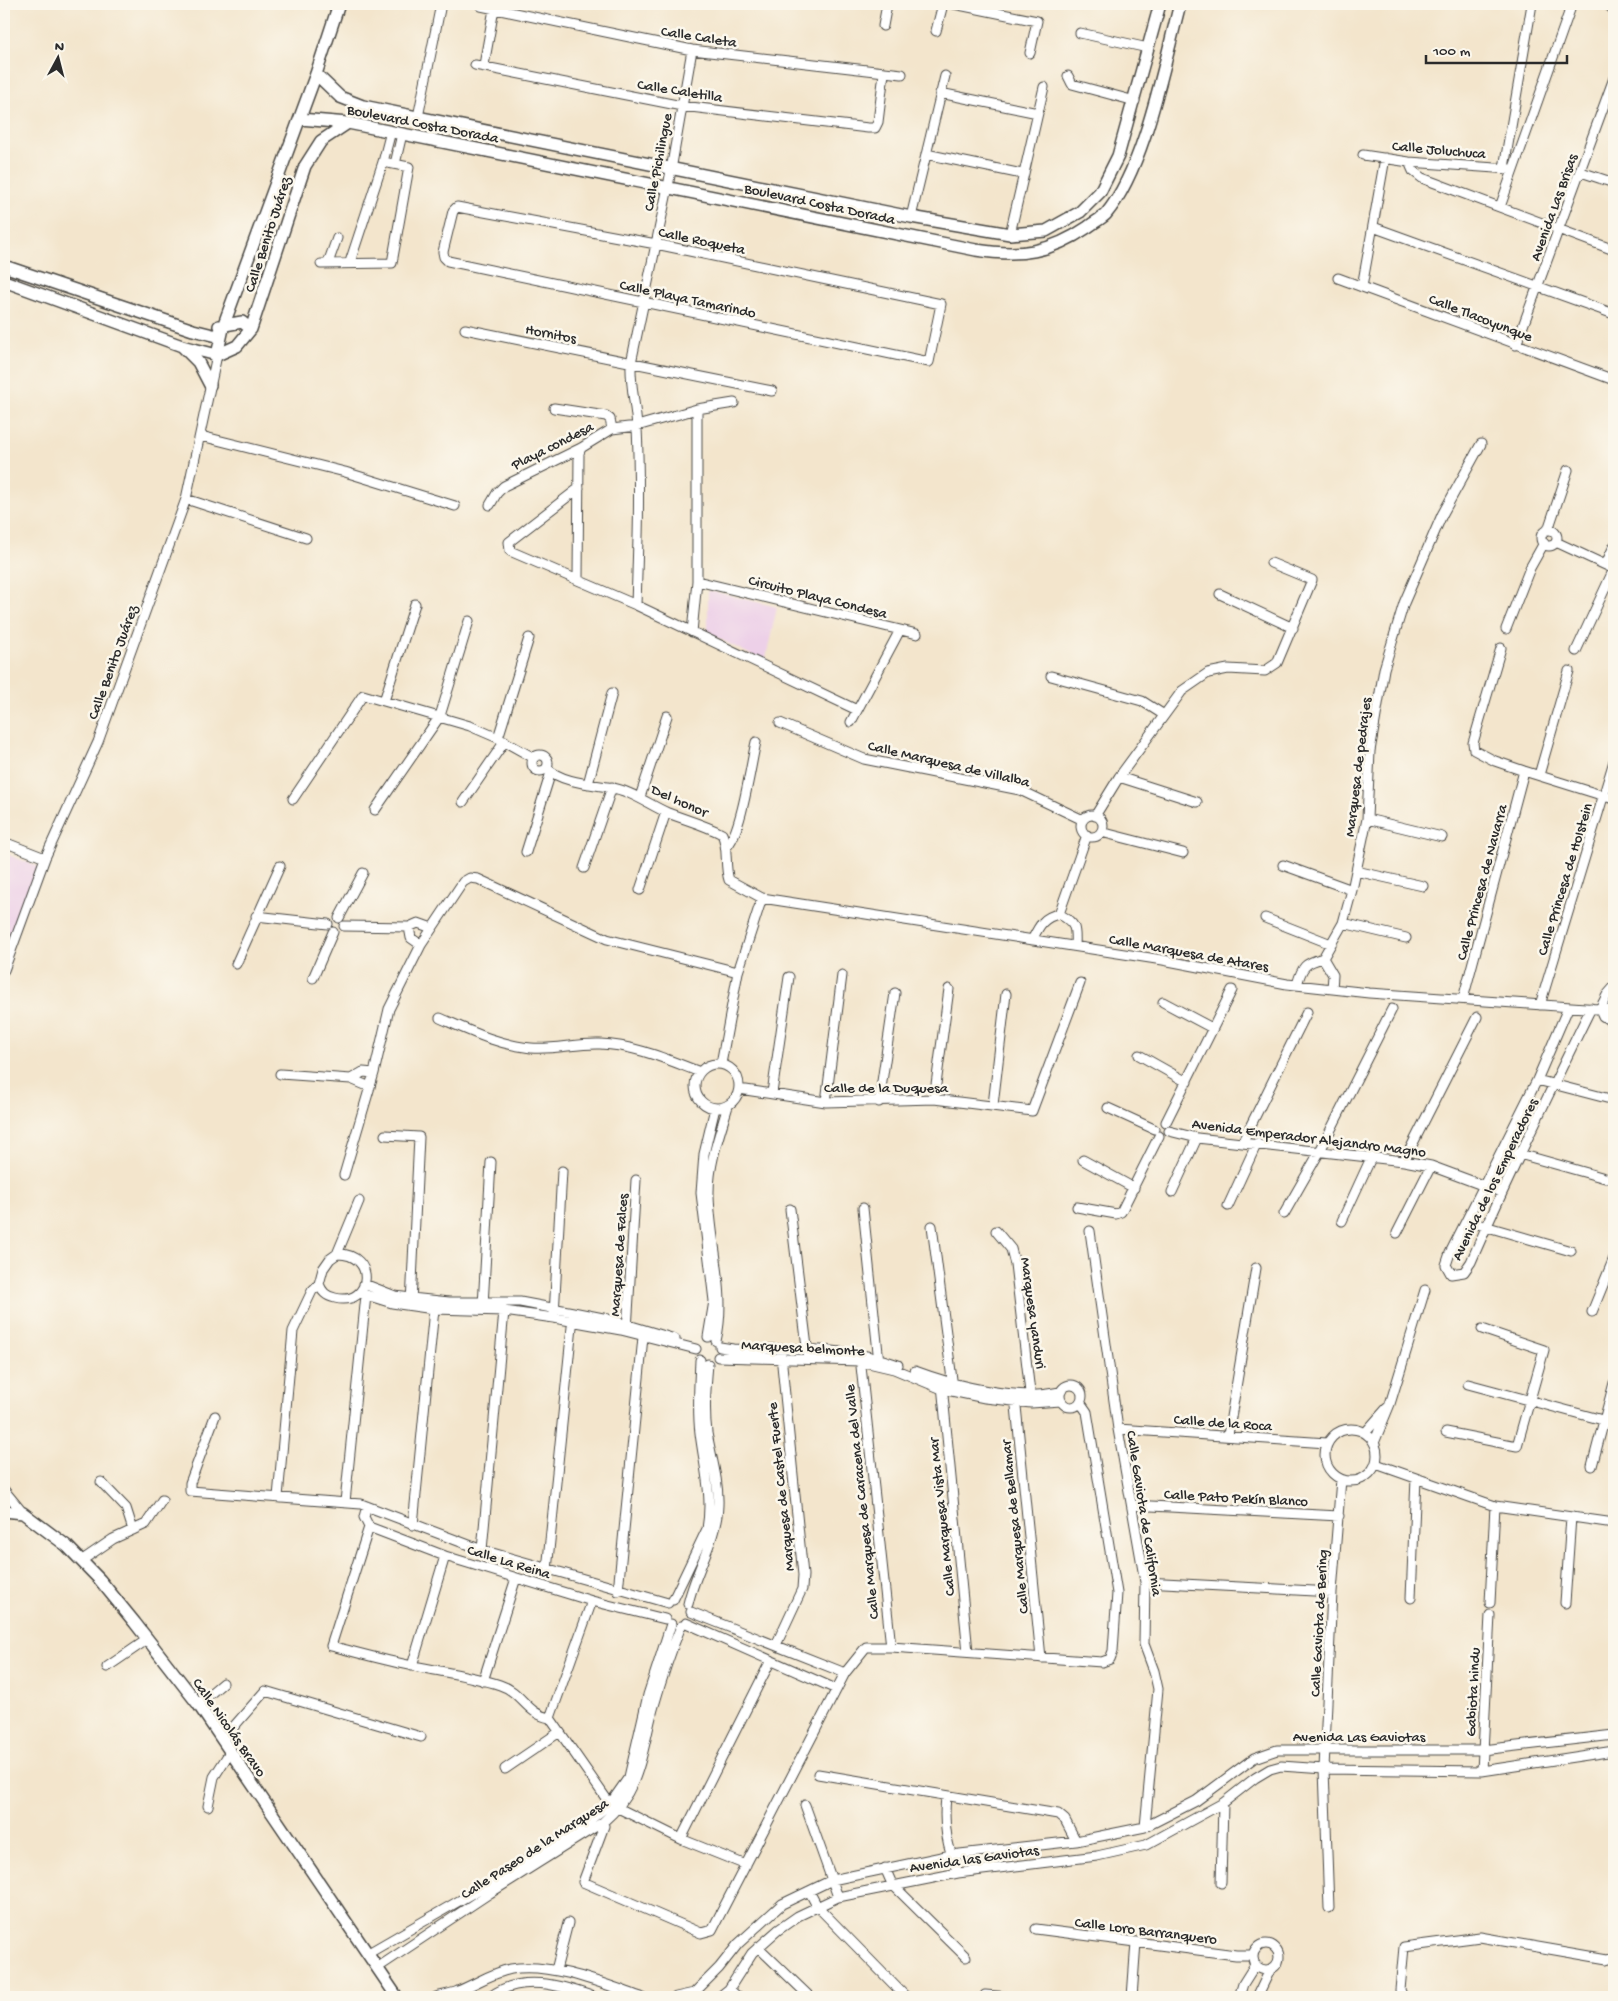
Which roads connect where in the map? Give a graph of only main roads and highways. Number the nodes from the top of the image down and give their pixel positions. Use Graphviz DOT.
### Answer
graph roads {
  1 [pos="339,4"];
  2 [pos="1160,4"];
  3 [pos="1180,4"];
  4 [pos="316,74"];
  5 [pos="300,119"];
  6 [pos="348,123"];
  7 [pos="445,123"];
  8 [pos="408,135"];
  9 [pos="4,266"];
  10 [pos="25,273"];
  11 [pos="4,281"];
  12 [pos="18,286"];
  13 [pos="224,324"];
  14 [pos="251,329"];
  15 [pos="193,330"];
  16 [pos="221,337"];
  17 [pos="182,346"];
  18 [pos="217,355"];
  19 [pos="210,385"];
  20 [pos="4,1511"];
  21 [pos="396,1997"];
  1 -- 4 [label="main road, Calle Benito Juárez"];
  2 -- 7 [label="main road, Boulevard Costa Dorada"];
  3 -- 8 [label="main road, Boulevard Costa Dorada"];
  4 -- 5 [label="main road, Calle Benito Juárez"];
  4 -- 7 [label="main road, Boulevard Costa Dorada"];
  5 -- 6 [label="main road, Boulevard Costa Dorada"];
  5 -- 13 [label="main road, Calle Benito Juárez"];
  6 -- 8 [label="main road, Boulevard Costa Dorada"];
  6 -- 14 [label="main road, Calle Benito Juárez"];
  7 -- 8 [label="main road"];
  9 -- 10 [label="main road"];
  10 -- 12 [label="main road"];
  10 -- 15 [label="main road"];
  11 -- 12 [label="main road"];
  12 -- 17 [label="main road"];
  13 -- 14 [label="main road"];
  13 -- 15 [label="main road"];
  13 -- 16 [label="main road, Calle Benito Juárez"];
  14 -- 18 [label="main road, Calle Benito Juárez"];
  15 -- 16 [label="main road"];
  16 -- 18 [label="main road, Calle Benito Juárez"];
  17 -- 18 [label="main road"];
  17 -- 19 [label="main road"];
  20 -- 21 [label="main road, Calle Nicolás Bravo"];
}
